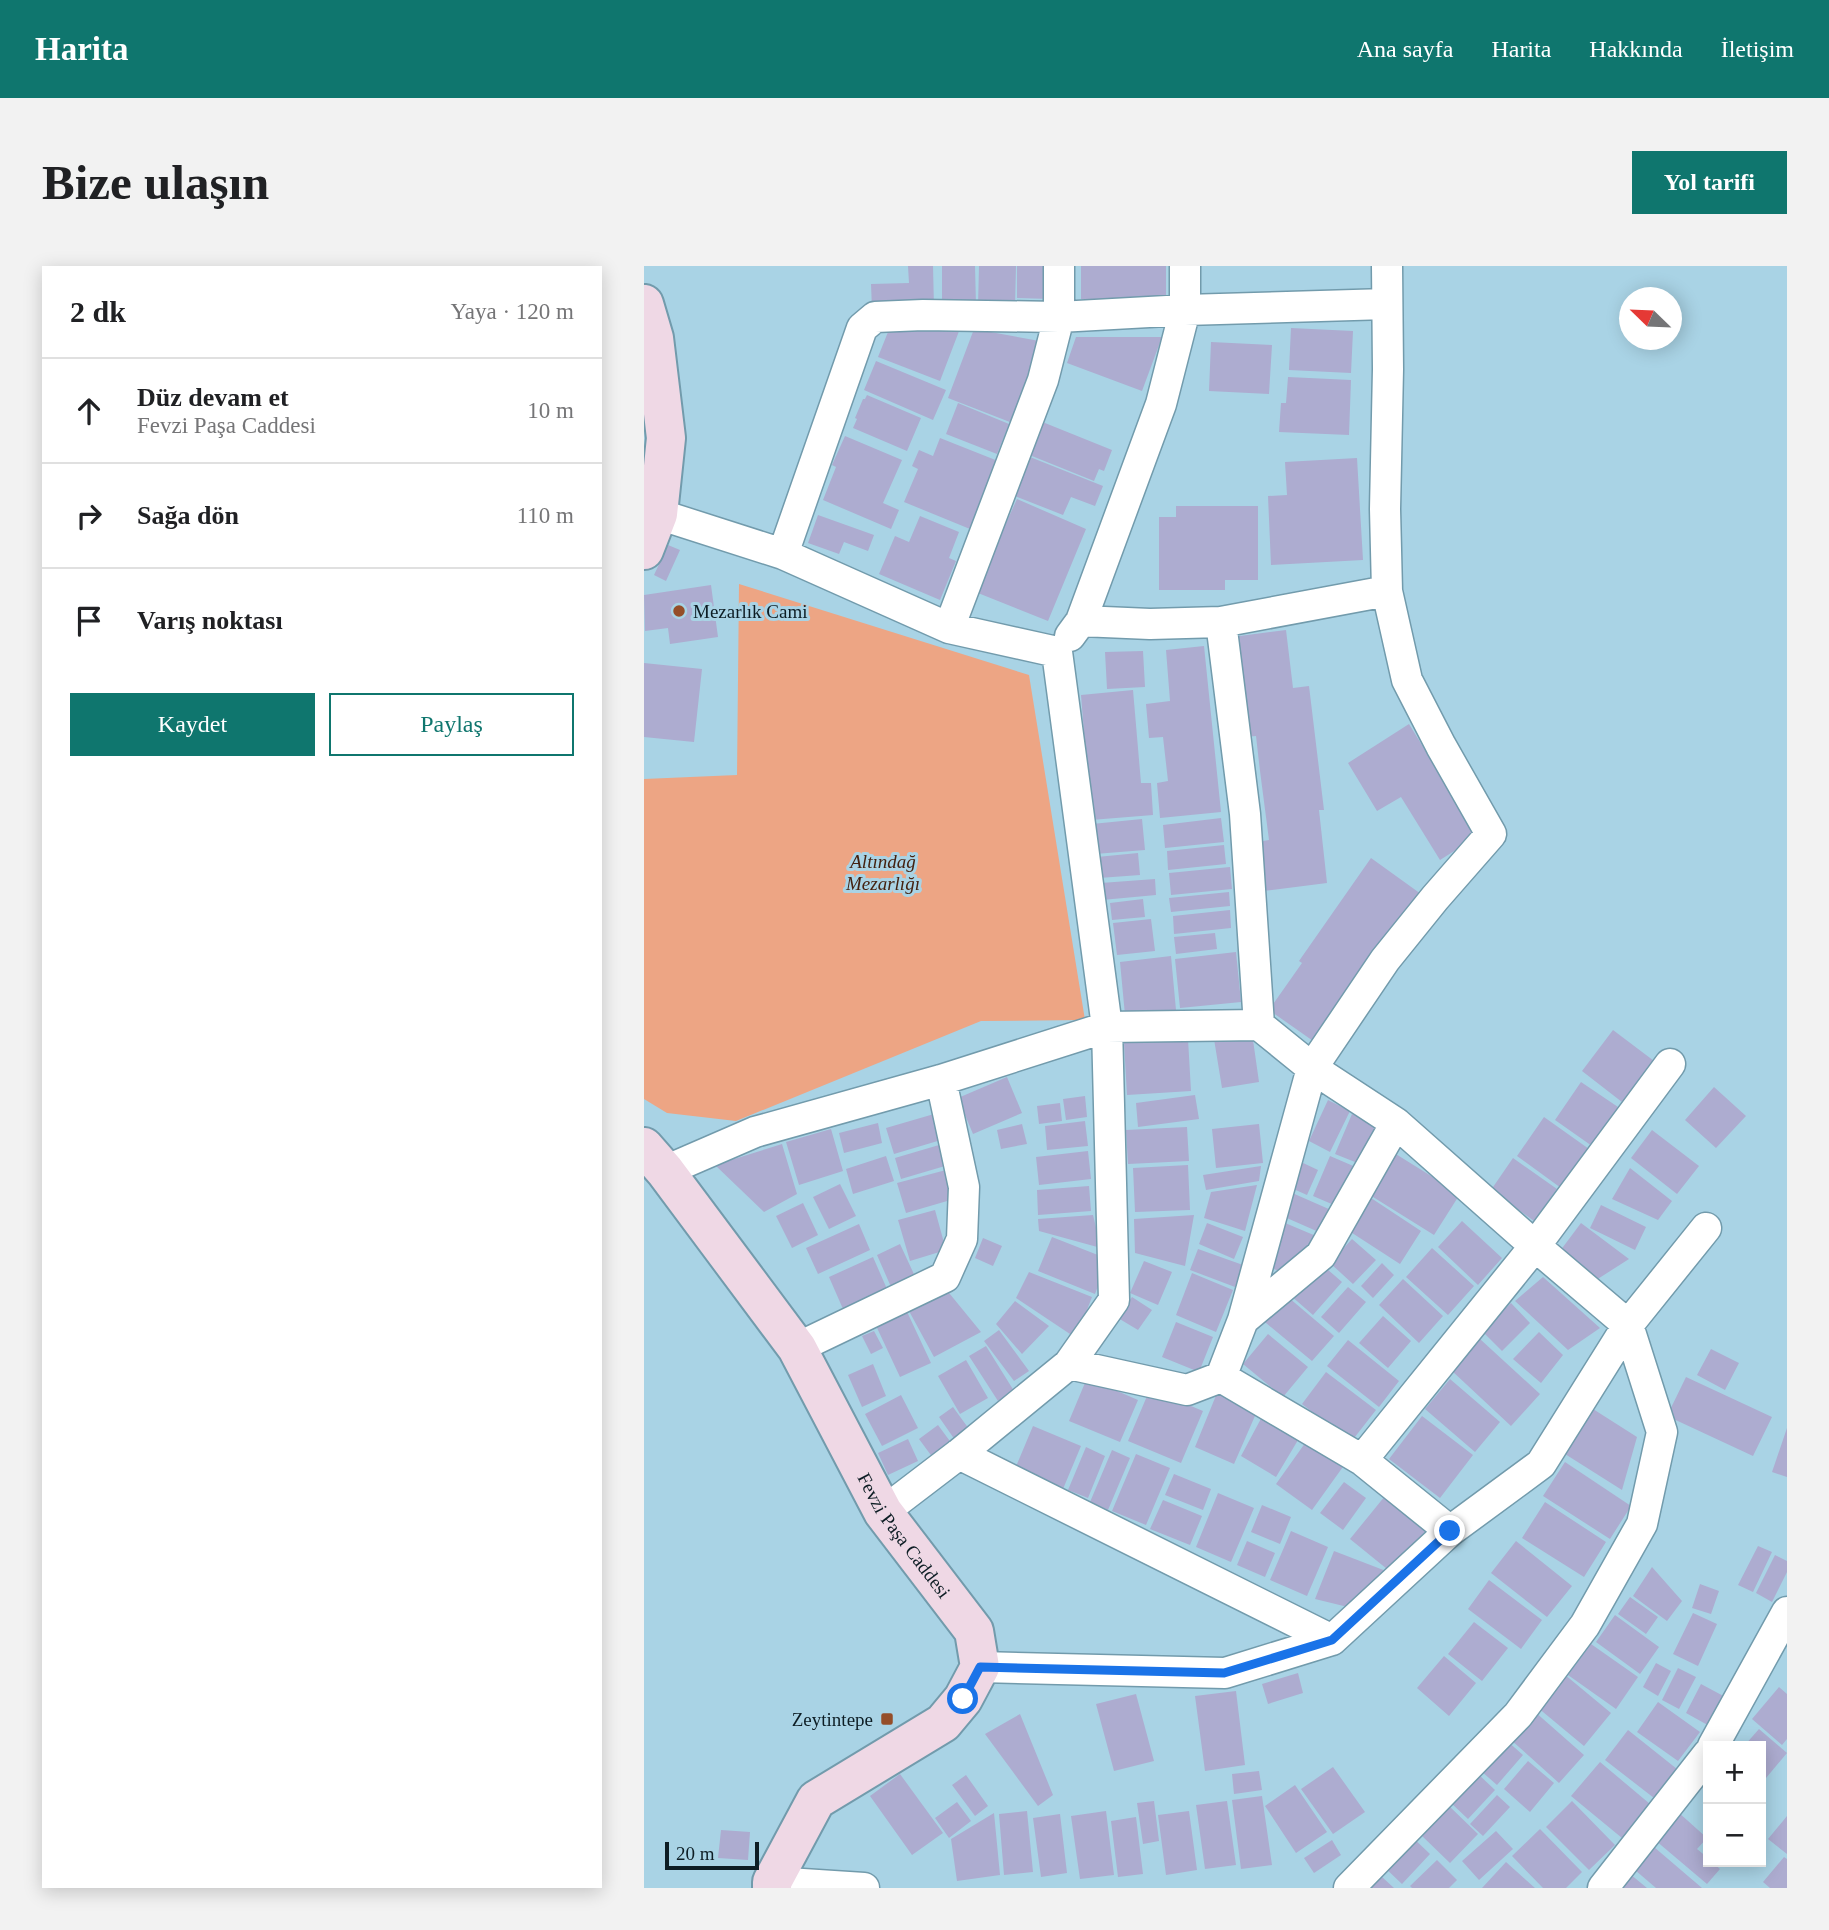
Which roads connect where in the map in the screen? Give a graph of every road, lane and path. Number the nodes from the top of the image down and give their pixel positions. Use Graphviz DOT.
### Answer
graph roads {
  1 [pos="1059,266"];
  2 [pos="1185,266"];
  3 [pos="1387,266"];
  4 [pos="1387,304"];
  5 [pos="1185,310"];
  6 [pos="1059,317"];
  7 [pos="647,332"];
  8 [pos="658,514"];
  9 [pos="644,550"];
  10 [pos="783,554"];
  11 [pos="1387,591"];
  12 [pos="1081,621"];
  13 [pos="1221,622"];
  14 [pos="949,628"];
  15 [pos="1057,652"];
  16 [pos="1259,1024"];
  17 [pos="1107,1027"];
  18 [pos="1670,1064"];
  19 [pos="1312,1068"];
  20 [pos="941,1080"];
  21 [pos="1396,1123"];
  22 [pos="654,1159"];
  23 [pos="1706,1228"];
  24 [pos="1535,1246"];
  25 [pos="1244,1320"];
  26 [pos="1628,1325"];
  27 [pos="797,1348"];
  28 [pos="1069,1364"];
  29 [pos="1221,1377"];
  30 [pos="960,1454"];
  31 [pos="1362,1460"];
  32 [pos="883,1511"];
  33 [pos="1450,1531"];
  34 [pos="1787,1612"];
  35 [pos="1332,1640"];
  36 [pos="980,1667"];
  37 [pos="1716,1741"];
  38 [pos="1703,1760"];
  39 [pos="772,1885"];
  40 [pos="864,1888"];
  41 [pos="1349,1888"];
  42 [pos="1603,1888"];
  1 -- 6 [label="street"];
  2 -- 5 [label="street"];
  3 -- 4 [label="street"];
  4 -- 5 [label="street"];
  4 -- 11 [label="street"];
  5 -- 6 [label="street"];
  5 -- 12 [label="street"];
  6 -- 10 [label="street"];
  6 -- 14 [label="street"];
  7 -- 8 [label="street"];
  8 -- 9 [label="street"];
  8 -- 10 [label="street"];
  10 -- 14 [label="street"];
  11 -- 13 [label="street"];
  11 -- 19 [label="street"];
  12 -- 13 [label="street"];
  12 -- 15 [label="street"];
  13 -- 16 [label="street"];
  14 -- 15 [label="street"];
  15 -- 17 [label="street"];
  16 -- 17 [label="street"];
  16 -- 19 [label="street"];
  17 -- 20 [label="street"];
  17 -- 28 [label="street"];
  18 -- 24 [label="street"];
  19 -- 21 [label="street"];
  19 -- 25 [label="street"];
  20 -- 22 [label="street"];
  20 -- 27 [label="street"];
  21 -- 24 [label="street"];
  21 -- 25 [label="street"];
  22 -- 27 [label="street, Fevzi Paşa Caddesi"];
  23 -- 26 [label="street"];
  24 -- 26 [label="street"];
  24 -- 31 [label="street"];
  25 -- 29 [label="street"];
  26 -- 33 [label="street"];
  26 -- 41 [label="street"];
  27 -- 32 [label="street, Fevzi Paşa Caddesi"];
  28 -- 29 [label="street"];
  28 -- 30 [label="street"];
  29 -- 31 [label="street"];
  30 -- 32 [label="street"];
  30 -- 35 [label="street"];
  31 -- 33 [label="street"];
  32 -- 36 [label="street, Fevzi Paşa Caddesi"];
  33 -- 35 [label="street"];
  34 -- 37 [label="street"];
  35 -- 36 [label="street"];
  36 -- 39 [label="street"];
  38 -- 42 [label="street"];
  39 -- 40 [label="street"];
}
